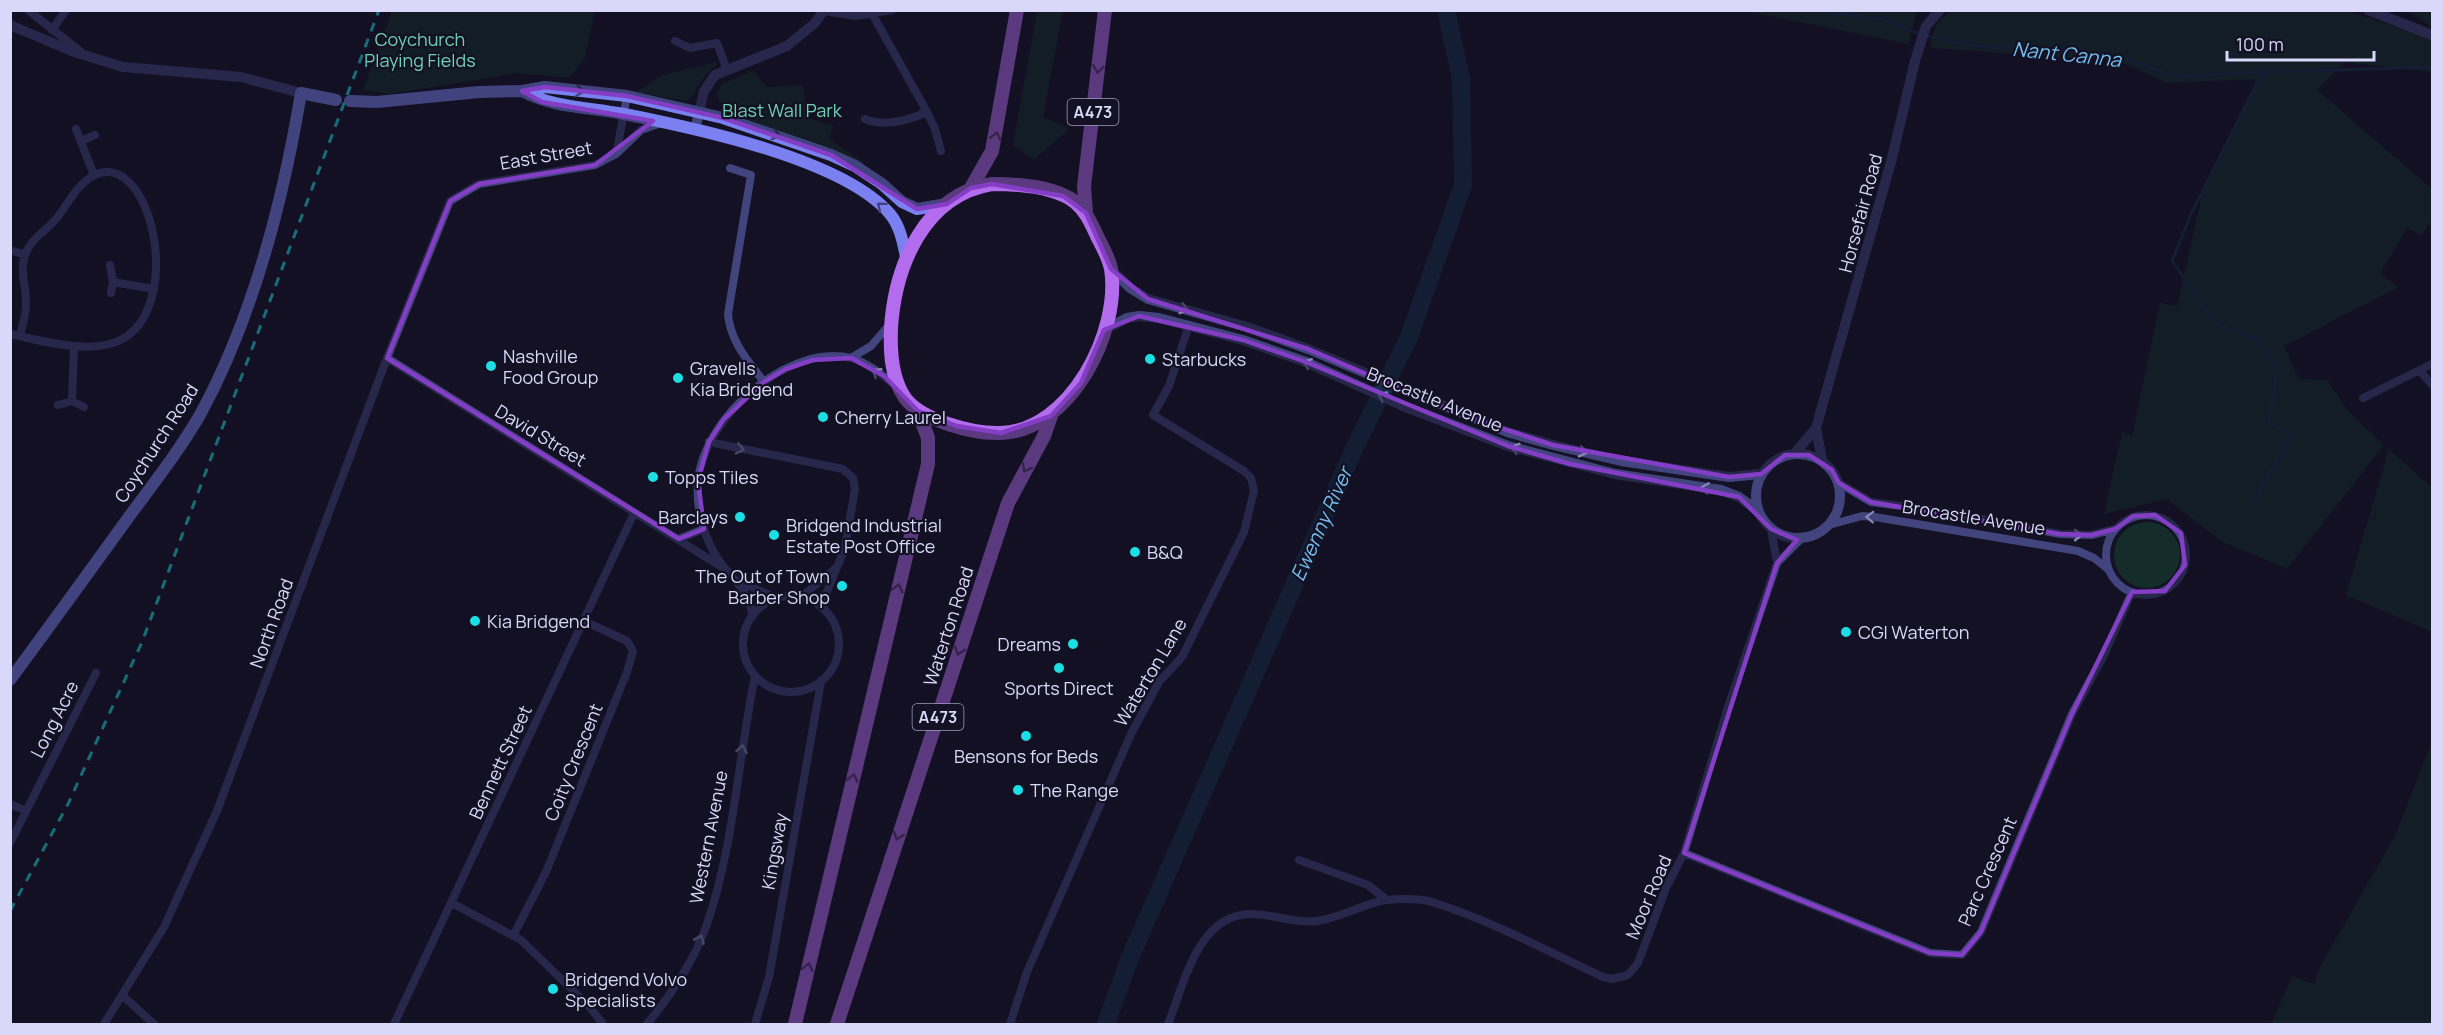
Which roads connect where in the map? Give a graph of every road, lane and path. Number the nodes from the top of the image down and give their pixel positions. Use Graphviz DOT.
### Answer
graph roads {
  1 [pos="28,10"];
  2 [pos="66,10"];
  3 [pos="892,10"];
  4 [pos="1017,10"];
  5 [pos="1105,10"];
  6 [pos="1940,10"];
  7 [pos="2368,10"];
  8 [pos="824,11"];
  9 [pos="871,13"];
  10 [pos="10,25"];
  11 [pos="52,30"];
  12 [pos="2433,35"];
  13 [pos="675,40"];
  14 [pos="86,56"];
  15 [pos="727,70"];
  16 [pos="522,91"];
  17 [pos="302,93"];
  18 [pos="627,96"];
  19 [pos="336,100"];
  20 [pos="350,101"];
  21 [pos="700,112"];
  22 [pos="927,112"];
  23 [pos="625,114"];
  24 [pos="865,119"];
  25 [pos="662,123"];
  26 [pos="76,129"];
  27 [pos="695,130"];
  28 [pos="95,135"];
  29 [pos="81,141"];
  30 [pos="941,151"];
  31 [pos="616,154"];
  32 [pos="730,168"];
  33 [pos="94,175"];
  34 [pos="971,188"];
  35 [pos="947,204"];
  36 [pos="1086,213"];
  37 [pos="441,219"];
  38 [pos="10,250"];
  39 [pos="25,255"];
  40 [pos="906,256"];
  41 [pos="110,265"];
  42 [pos="1111,269"];
  43 [pos="112,282"];
  44 [pos="154,289"];
  45 [pos="111,293"];
  46 [pos="892,322"];
  47 [pos="1189,326"];
  48 [pos="1104,330"];
  49 [pos="15,335"];
  50 [pos="74,346"];
  51 [pos="387,358"];
  52 [pos="850,358"];
  53 [pos="2433,363"];
  54 [pos="2420,371"];
  55 [pos="764,382"];
  56 [pos="2433,385"];
  57 [pos="900,389"];
  58 [pos="2363,398"];
  59 [pos="72,401"];
  60 [pos="58,405"];
  61 [pos="84,407"];
  62 [pos="918,411"];
  63 [pos="1051,416"];
  64 [pos="1816,428"];
  65 [pos="709,442"];
  66 [pos="1795,453"];
  67 [pos="1822,460"];
  68 [pos="1761,474"];
  69 [pos="1839,483"];
  70 [pos="1758,511"];
  71 [pos="634,513"];
  72 [pos="1829,525"];
  73 [pos="704,529"];
  74 [pos="1771,529"];
  75 [pos="2115,529"];
  76 [pos="679,538"];
  77 [pos="1802,538"];
  78 [pos="1777,563"];
  79 [pos="838,566"];
  80 [pos="2109,570"];
  81 [pos="728,571"];
  82 [pos="738,581"];
  83 [pos="2132,592"];
  84 [pos="801,597"];
  85 [pos="776,598"];
  86 [pos="821,606"];
  87 [pos="752,616"];
  88 [pos="584,621"];
  89 [pos="96,673"];
  90 [pos="755,676"];
  91 [pos="10,680"];
  92 [pos="821,682"];
  93 [pos="10,804"];
  94 [pos="26,811"];
  95 [pos="10,843"];
  96 [pos="1684,853"];
  97 [pos="1299,860"];
  98 [pos="1387,900"];
  99 [pos="452,903"];
  100 [pos="513,936"];
  101 [pos="123,996"];
  102 [pos="104,1024"];
  103 [pos="154,1024"];
  104 [pos="394,1024"];
  105 [pos="603,1024"];
  106 [pos="647,1024"];
  107 [pos="755,1024"];
  108 [pos="795,1024"];
  109 [pos="837,1024"];
  110 [pos="1010,1024"];
  111 [pos="1168,1024"];
  1 -- 11 [label="street"];
  2 -- 11 [label="street"];
  3 -- 9 [label="street"];
  34 -- 4 [label="main road, one-way"];
  5 -- 36 [label="main road, A473, one-way"];
  6 -- 64 [label="street, Horsefair Road"];
  7 -- 12 [label="street"];
  8 -- 9 [label="street"];
  8 -- 15 [label="street"];
  9 -- 22 [label="street"];
  10 -- 14 [label="street"];
  11 -- 14 [label="street"];
  13 -- 15 [label="street"];
  14 -- 17 [label="street"];
  15 -- 21 [label="street"];
  16 -- 18 [label="main road, one-way"];
  16 -- 20 [label="main road"];
  16 -- 23 [label="main road"];
  17 -- 19 [label="main road"];
  17 -- 91 [label="main road, Coychurch Road"];
  18 -- 21 [label="main road"];
  18 -- 23 [label="street"];
  21 -- 27 [label="street"];
  21 -- 35 [label="main road, one-way"];
  22 -- 24 [label="street"];
  22 -- 30 [label="street"];
  23 -- 25 [label="main road"];
  23 -- 31 [label="street"];
  25 -- 27 [label="main road"];
  25 -- 31 [label="street, East Street"];
  26 -- 29 [label="street"];
  40 -- 27 [label="main road, one-way"];
  28 -- 29 [label="street"];
  29 -- 33 [label="street"];
  31 -- 37 [label="street, East Street"];
  32 -- 55 [label="street"];
  33 -- 39 [label="street"];
  33 -- 44 [label="street"];
  34 -- 35 [label="main road"];
  34 -- 36 [label="main road"];
  35 -- 40 [label="main road"];
  36 -- 42 [label="main road"];
  37 -- 51 [label="street, North Road"];
  38 -- 39 [label="street"];
  39 -- 49 [label="street"];
  40 -- 46 [label="main road"];
  41 -- 43 [label="street"];
  42 -- 48 [label="main road"];
  42 -- 68 [label="street, Brocastle Avenue, one-way"];
  43 -- 44 [label="street"];
  43 -- 45 [label="street"];
  44 -- 50 [label="street"];
  46 -- 52 [label="street"];
  46 -- 57 [label="main road"];
  47 -- 48 [label="street, Brocastle Avenue"];
  70 -- 47 [label="street, Brocastle Avenue, one-way"];
  47 -- 110 [label="street, Waterton Lane"];
  48 -- 63 [label="main road"];
  49 -- 50 [label="street"];
  50 -- 59 [label="street"];
  51 -- 71 [label="street, David Street"];
  51 -- 101 [label="street, North Road"];
  52 -- 55 [label="street"];
  57 -- 52 [label="street, one-way"];
  53 -- 54 [label="street"];
  54 -- 56 [label="street"];
  54 -- 58 [label="street"];
  55 -- 65 [label="street"];
  57 -- 62 [label="main road"];
  59 -- 60 [label="street"];
  59 -- 61 [label="street"];
  62 -- 63 [label="main road"];
  108 -- 62 [label="main road, one-way"];
  63 -- 109 [label="main road, Waterton Road / A473, one-way"];
  64 -- 66 [label="street, Horsefair Road"];
  64 -- 67 [label="street, Horsefair Road"];
  65 -- 73 [label="street"];
  65 -- 79 [label="street, one-way"];
  66 -- 67 [label="street"];
  66 -- 68 [label="street"];
  67 -- 69 [label="street"];
  68 -- 70 [label="street"];
  69 -- 72 [label="street"];
  69 -- 75 [label="street, Brocastle Avenue, one-way"];
  70 -- 74 [label="street"];
  71 -- 76 [label="street, David Street"];
  71 -- 88 [label="street, Bennett Street"];
  72 -- 77 [label="street"];
  80 -- 72 [label="street, Brocastle Avenue, one-way"];
  73 -- 76 [label="street"];
  73 -- 81 [label="street"];
  74 -- 77 [label="street"];
  74 -- 78 [label="street, Moor Road"];
  75 -- 80 [label="street"];
  75 -- 83 [label="street"];
  76 -- 81 [label="street, David Street"];
  77 -- 78 [label="street, Moor Road"];
  78 -- 96 [label="street, Moor Road"];
  79 -- 84 [label="street"];
  79 -- 86 [label="street"];
  80 -- 83 [label="street"];
  81 -- 82 [label="street"];
  82 -- 85 [label="street"];
  82 -- 87 [label="street"];
  83 -- 96 [label="street, Parc Crescent"];
  84 -- 85 [label="street"];
  84 -- 86 [label="street"];
  85 -- 87 [label="street"];
  86 -- 92 [label="street"];
  87 -- 90 [label="street"];
  88 -- 99 [label="street, Bennett Street"];
  88 -- 100 [label="street, Coity Crescent"];
  89 -- 94 [label="street, Long Acre"];
  90 -- 92 [label="street"];
  106 -- 90 [label="street, Western Avenue, one-way"];
  92 -- 107 [label="street, Kingsway"];
  93 -- 94 [label="street"];
  94 -- 95 [label="street, Long Acre"];
  96 -- 98 [label="street, Moor Road"];
  97 -- 98 [label="street"];
  98 -- 111 [label="street, Moor Road"];
  99 -- 100 [label="street"];
  99 -- 104 [label="street, Bennett Street"];
  100 -- 105 [label="street"];
  101 -- 102 [label="street, North Road"];
  101 -- 103 [label="street"];
}
